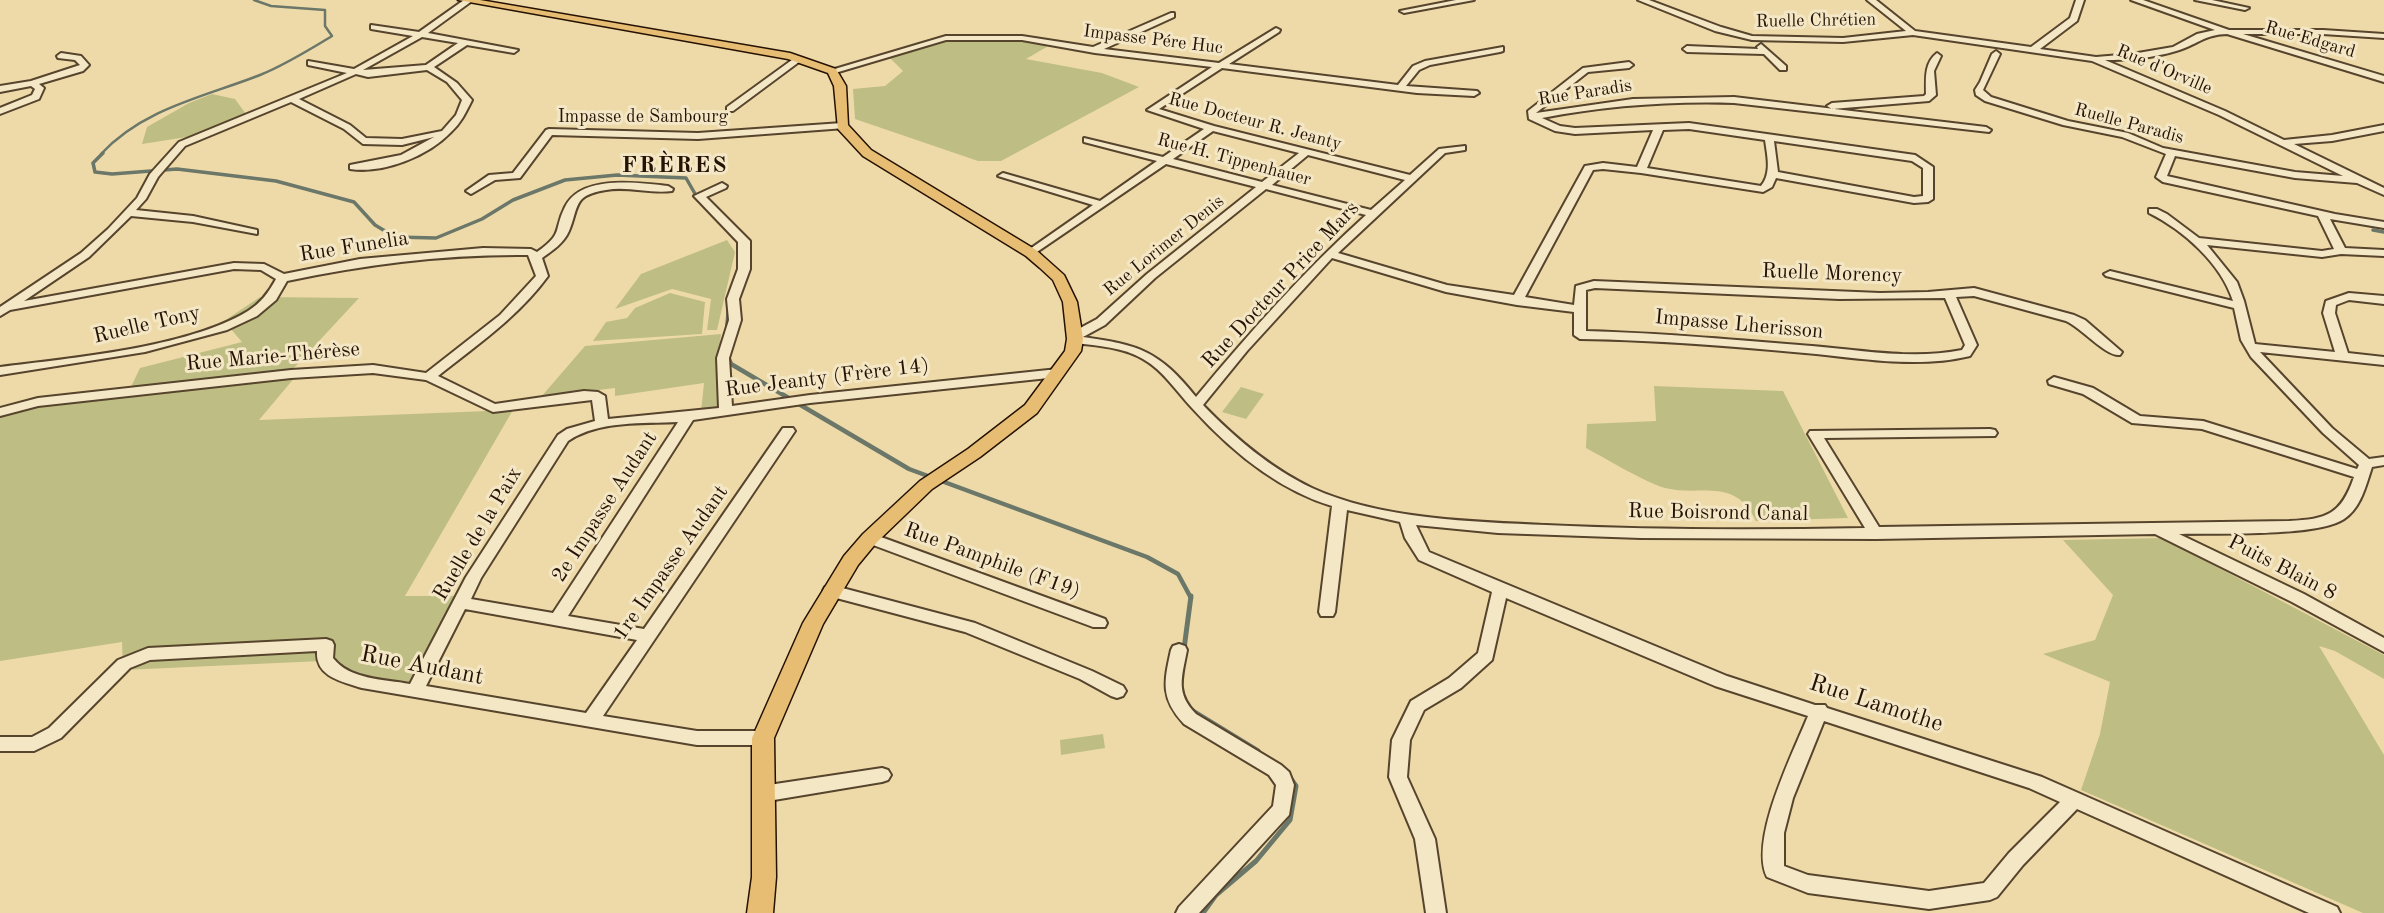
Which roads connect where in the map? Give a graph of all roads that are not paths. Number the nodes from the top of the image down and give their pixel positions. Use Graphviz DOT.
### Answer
graph roads {
  1 [pos="1470,0"];
  2 [pos="1642,0"];
  3 [pos="1871,0"];
  4 [pos="2080,0"];
  5 [pos="2135,0"];
  6 [pos="2199,0"];
  7 [pos="465,1"];
  8 [pos="2245,8"];
  9 [pos="1404,12"];
  10 [pos="1171,15"];
  11 [pos="374,27"];
  12 [pos="1276,30"];
  13 [pos="2227,31"];
  14 [pos="1913,33"];
  15 [pos="420,35"];
  16 [pos="2384,36"];
  17 [pos="1752,38"];
  18 [pos="466,42"];
  19 [pos="1500,49"];
  20 [pos="1687,49"];
  21 [pos="2034,49"];
  22 [pos="514,50"];
  23 [pos="1095,50"];
  24 [pos="1766,52"];
  25 [pos="1996,54"];
  26 [pos="61,56"];
  27 [pos="1937,56"];
  28 [pos="2094,58"];
  29 [pos="799,59"];
  30 [pos="311,63"];
  31 [pos="1218,65"];
  32 [pos="1629,65"];
  33 [pos="428,66"];
  34 [pos="1783,68"];
  35 [pos="832,71"];
  36 [pos="357,72"];
  37 [pos="2384,79"];
  38 [pos="32,83"];
  39 [pos="1400,88"];
  40 [pos="0,89"];
  41 [pos="1474,93"];
  42 [pos="293,100"];
  43 [pos="730,109"];
  44 [pos="1808,109"];
  45 [pos="0,111"];
  46 [pos="1532,117"];
  47 [pos="842,126"];
  48 [pos="1658,127"];
  49 [pos="1211,128"];
  50 [pos="2384,128"];
  51 [pos="1986,130"];
  52 [pos="447,131"];
  53 [pos="1769,137"];
  54 [pos="1087,140"];
  55 [pos="2285,142"];
  56 [pos="1462,148"];
  57 [pos="1306,152"];
  58 [pos="2171,153"];
  59 [pos="1163,160"];
  60 [pos="355,167"];
  61 [pos="1642,170"];
  62 [pos="1773,174"];
  63 [pos="1003,176"];
  64 [pos="1413,179"];
  65 [pos="2361,180"];
  66 [pos="722,186"];
  67 [pos="1264,187"];
  68 [pos="668,189"];
  69 [pos="471,191"];
  70 [pos="2384,192"];
  71 [pos="1100,204"];
  72 [pos="2153,211"];
  73 [pos="129,213"];
  74 [pos="1373,214"];
  75 [pos="2322,214"];
  76 [pos="2384,225"];
  77 [pos="253,232"];
  78 [pos="2196,241"];
  79 [pos="2341,251"];
  80 [pos="1031,253"];
  81 [pos="2384,253"];
  82 [pos="1330,254"];
  83 [pos="536,257"];
  84 [pos="2110,274"];
  85 [pos="282,278"];
  86 [pos="1949,294"];
  87 [pos="2384,300"];
  88 [pos="1517,301"];
  89 [pos="2239,306"];
  90 [pos="5,309"];
  91 [pos="1579,309"];
  92 [pos="1075,338"];
  93 [pos="2250,347"];
  94 [pos="2116,352"];
  95 [pos="2342,355"];
  96 [pos="2384,361"];
  97 [pos="0,371"];
  98 [pos="1058,373"];
  99 [pos="429,377"];
  100 [pos="2054,381"];
  101 [pos="1196,405"];
  102 [pos="0,411"];
  103 [pos="726,411"];
  104 [pos="688,417"];
  105 [pos="602,423"];
  106 [pos="788,431"];
  107 [pos="1990,433"];
  108 [pos="2384,461"];
  109 [pos="2364,469"];
  110 [pos="1340,504"];
  111 [pos="1406,517"];
  112 [pos="2160,530"];
  113 [pos="1876,534"];
  114 [pos="870,538"];
  115 [pos="1500,589"];
  116 [pos="831,592"];
  117 [pos="463,603"];
  118 [pos="1326,612"];
  119 [pos="558,619"];
  120 [pos="1099,623"];
  121 [pos="648,636"];
  122 [pos="2384,646"];
  123 [pos="1179,650"];
  124 [pos="415,691"];
  125 [pos="1116,691"];
  126 [pos="1819,710"];
  127 [pos="590,720"];
  128 [pos="763,738"];
  129 [pos="4,747"];
  130 [pos="882,775"];
  131 [pos="762,794"];
  132 [pos="2074,800"];
  133 [pos="761,913"];
  134 [pos="1186,913"];
  135 [pos="1436,913"];
  136 [pos="2330,913"];
  1 -- 9 [label="street"];
  2 -- 17 [label="street, Ruelle Chrétien"];
  3 -- 14 [label="street"];
  4 -- 21 [label="street"];
  5 -- 13 [label="street, Rue Edgard"];
  6 -- 8 [label="street"];
  7 -- 15 [label="street"];
  7 -- 29 [label="main road"];
  10 -- 23 [label="street"];
  11 -- 15 [label="street"];
  12 -- 31 [label="street, Rue Docteur R. Jeanty"];
  13 -- 16 [label="street"];
  13 -- 28 [label="street"];
  13 -- 37 [label="street, Rue Edgard"];
  14 -- 17 [label="street, Ruelle Chrétien"];
  14 -- 21 [label="street, Rue d'Orville"];
  15 -- 18 [label="street"];
  15 -- 36 [label="street"];
  17 -- 24 [label="street"];
  18 -- 22 [label="street"];
  18 -- 33 [label="street"];
  19 -- 39 [label="street"];
  20 -- 24 [label="street"];
  21 -- 28 [label="street, Rue d'Orville"];
  23 -- 31 [label="street, Impasse Pére Huc"];
  23 -- 35 [label="street, Impasse Pére Huc"];
  24 -- 34 [label="street"];
  25 -- 58 [label="street, Ruelle Paradis"];
  26 -- 38 [label="street"];
  27 -- 44 [label="street"];
  28 -- 55 [label="street, Rue d'Orville"];
  29 -- 35 [label="main road"];
  29 -- 43 [label="street"];
  30 -- 36 [label="street"];
  31 -- 39 [label="street, Impasse Pére Huc"];
  31 -- 49 [label="street, Rue Docteur R. Jeanty"];
  32 -- 46 [label="street"];
  33 -- 36 [label="street"];
  33 -- 52 [label="street"];
  35 -- 47 [label="main road"];
  36 -- 42 [label="street"];
  38 -- 40 [label="street"];
  38 -- 45 [label="street"];
  39 -- 41 [label="street, Impasse Pére Huc"];
  42 -- 52 [label="street"];
  42 -- 73 [label="street"];
  44 -- 46 [label="street, Rue Paradis"];
  44 -- 51 [label="street, Rue Paradis"];
  46 -- 48 [label="street, Rue Paradis"];
  47 -- 69 [label="street, Impasse de Sambourg"];
  47 -- 80 [label="main road"];
  48 -- 53 [label="street, Rue Paradis"];
  48 -- 61 [label="street"];
  49 -- 57 [label="street, Rue Docteur R. Jeanty"];
  49 -- 59 [label="street"];
  50 -- 55 [label="street"];
  52 -- 60 [label="street"];
  53 -- 62 [label="street"];
  53 -- 62 [label="street, Rue Paradis"];
  54 -- 59 [label="street, Rue H. Tippenhauer"];
  55 -- 65 [label="street, Rue d'Orville"];
  56 -- 64 [label="street, Rue Docteur Price Mars"];
  57 -- 64 [label="street, Rue Docteur R. Jeanty"];
  57 -- 67 [label="street, Rue Lorimer Denis"];
  58 -- 65 [label="street, Ruelle Paradis"];
  58 -- 75 [label="street"];
  59 -- 67 [label="street, Rue H. Tippenhauer"];
  59 -- 71 [label="street"];
  61 -- 62 [label="street"];
  61 -- 88 [label="street"];
  63 -- 71 [label="street"];
  64 -- 74 [label="street, Rue Docteur Price Mars"];
  65 -- 70 [label="street, Rue d'Orville"];
  66 -- 103 [label="street"];
  67 -- 74 [label="street, Rue H. Tippenhauer"];
  67 -- 92 [label="street, Rue Lorimer Denis"];
  68 -- 83 [label="street"];
  71 -- 80 [label="street"];
  72 -- 78 [label="street"];
  73 -- 77 [label="street"];
  73 -- 90 [label="street"];
  74 -- 82 [label="street, Rue Docteur Price Mars"];
  75 -- 76 [label="street"];
  75 -- 79 [label="street"];
  78 -- 79 [label="street"];
  78 -- 89 [label="street"];
  79 -- 81 [label="street"];
  80 -- 92 [label="main road"];
  82 -- 88 [label="street"];
  82 -- 101 [label="street, Rue Docteur Price Mars"];
  83 -- 85 [label="street, Rue Funelia"];
  83 -- 99 [label="street"];
  84 -- 89 [label="street"];
  85 -- 90 [label="street, Rue Funelia"];
  85 -- 97 [label="street, Ruelle Tony"];
  86 -- 91 [label="street, Ruelle Morency"];
  86 -- 91 [label="street, Impasse Lherisson"];
  86 -- 94 [label="street, Ruelle Morency"];
  87 -- 95 [label="street"];
  88 -- 91 [label="street"];
  89 -- 93 [label="street"];
  92 -- 98 [label="main road"];
  92 -- 101 [label="street, Rue Boisrond Canal"];
  93 -- 95 [label="street"];
  93 -- 109 [label="street"];
  95 -- 96 [label="street"];
  98 -- 103 [label="street, Rue Jeanty (Frère 14)"];
  98 -- 114 [label="main road"];
  99 -- 102 [label="street, Rue Marie-Thérèse"];
  99 -- 105 [label="street, Rue Marie-Thérèse"];
  100 -- 109 [label="street"];
  101 -- 110 [label="street, Rue Boisrond Canal"];
  103 -- 104 [label="street, Rue Jeanty (Frère 14)"];
  104 -- 105 [label="street, Rue Jeanty (Frère 14)"];
  104 -- 119 [label="street, 2e Impasse Audant"];
  105 -- 117 [label="street, Ruelle de la Paix"];
  106 -- 121 [label="street, 1re Impasse Audant"];
  107 -- 113 [label="street"];
  108 -- 109 [label="street"];
  109 -- 112 [label="street, Rue Boisrond Canal"];
  110 -- 111 [label="street, Rue Boisrond Canal"];
  110 -- 118 [label="street"];
  111 -- 113 [label="street, Rue Boisrond Canal"];
  111 -- 115 [label="street, Rue Lamothe"];
  112 -- 113 [label="street, Rue Boisrond Canal"];
  112 -- 122 [label="street, Puits Blain 8"];
  114 -- 116 [label="main road"];
  114 -- 120 [label="street, Rue Pamphile (F19)"];
  115 -- 126 [label="street, Rue Lamothe"];
  115 -- 135 [label="street"];
  116 -- 125 [label="street"];
  116 -- 128 [label="main road"];
  117 -- 119 [label="street"];
  117 -- 124 [label="street, Ruelle de la Paix"];
  119 -- 121 [label="street"];
  121 -- 127 [label="street, 1re Impasse Audant"];
  123 -- 134 [label="street"];
  124 -- 127 [label="street, Rue Audant"];
  124 -- 129 [label="street, Rue Audant"];
  126 -- 132 [label="street, Rue Lamothe"];
  126 -- 132 [label="street"];
  127 -- 128 [label="street, Rue Audant"];
  128 -- 131 [label="main road"];
  130 -- 131 [label="street"];
  131 -- 133 [label="main road"];
  132 -- 136 [label="street, Rue Lamothe"];
}
